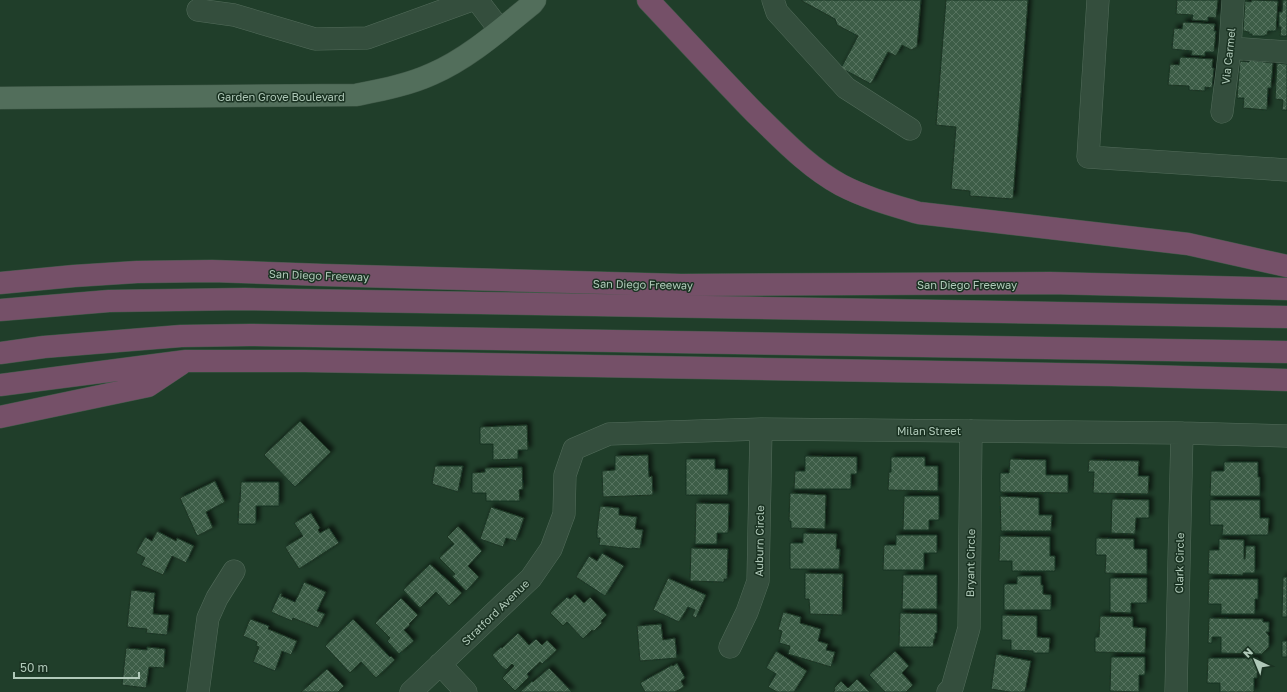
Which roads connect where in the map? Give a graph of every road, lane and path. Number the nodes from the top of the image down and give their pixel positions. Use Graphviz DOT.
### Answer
graph roads {
  1 [pos="472,0"];
  2 [pos="477,0"];
  3 [pos="535,0"];
  4 [pos="648,0"];
  5 [pos="773,0"];
  6 [pos="1098,0"];
  7 [pos="1233,0"];
  8 [pos="198,10"];
  9 [pos="500,30"];
  10 [pos="1230,48"];
  11 [pos="1287,52"];
  12 [pos="0,98"];
  13 [pos="1222,112"];
  14 [pos="910,129"];
  15 [pos="1287,170"];
  16 [pos="1287,266"];
  17 [pos="0,283"];
  18 [pos="1287,289"];
  19 [pos="0,310"];
  20 [pos="1287,316"];
  21 [pos="1287,352"];
  22 [pos="0,353"];
  23 [pos="186,361"];
  24 [pos="1287,380"];
  25 [pos="0,385"];
  26 [pos="0,417"];
  27 [pos="761,429"];
  28 [pos="971,431"];
  29 [pos="1182,433"];
  30 [pos="1287,436"];
  31 [pos="574,449"];
  32 [pos="234,571"];
  33 [pos="730,647"];
  34 [pos="440,664"];
  35 [pos="198,692"];
  36 [pos="411,692"];
  37 [pos="466,692"];
  38 [pos="948,692"];
  39 [pos="1176,692"];
  1 -- 8 [label="street"];
  2 -- 9 [label="street"];
  3 -- 9 [label="main road, Garden Grove Boulevard"];
  4 -- 16 [label="highway"];
  5 -- 14 [label="street"];
  6 -- 15 [label="street"];
  7 -- 10 [label="street, Via Carmel"];
  9 -- 12 [label="main road, Garden Grove Boulevard"];
  10 -- 11 [label="street"];
  10 -- 13 [label="street, Via Carmel"];
  17 -- 18 [label="highway, San Diego Freeway"];
  19 -- 20 [label="highway"];
  21 -- 22 [label="highway"];
  23 -- 24 [label="highway"];
  23 -- 25 [label="highway"];
  23 -- 26 [label="highway"];
  27 -- 28 [label="street, Milan Street"];
  27 -- 31 [label="street, Milan Street"];
  27 -- 33 [label="street, Auburn Circle"];
  28 -- 29 [label="street, Milan Street"];
  28 -- 38 [label="street, Bryant Circle"];
  29 -- 30 [label="street, Milan Street"];
  29 -- 39 [label="street, Clark Circle"];
  31 -- 34 [label="street, Stratford Avenue"];
  32 -- 35 [label="street"];
  34 -- 36 [label="street, Stratford Avenue"];
  34 -- 37 [label="street"];
}
